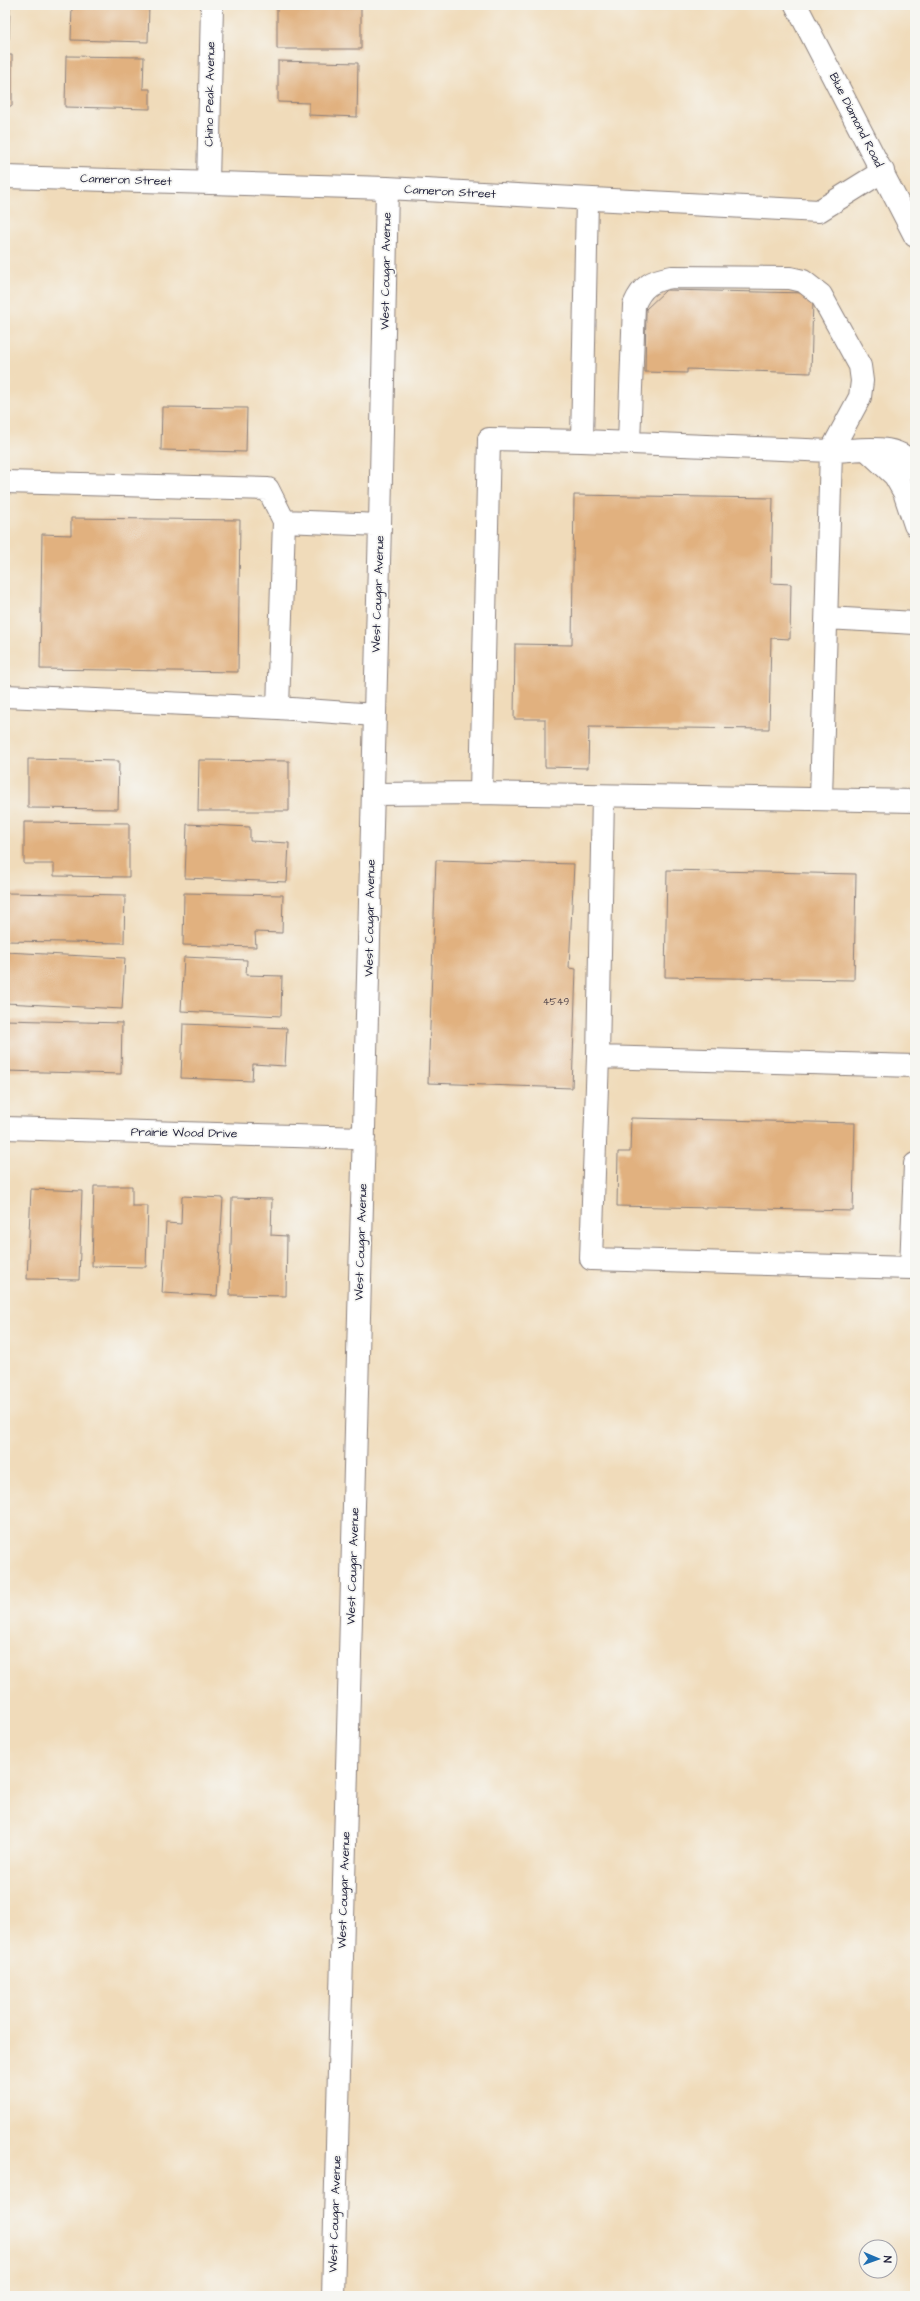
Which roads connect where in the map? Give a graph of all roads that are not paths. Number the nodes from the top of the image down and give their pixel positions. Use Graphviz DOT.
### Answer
graph roads {
  1 [pos="212,5"];
  2 [pos="796,5"];
  3 [pos="883,171"];
  4 [pos="5,177"];
  5 [pos="208,183"];
  6 [pos="387,188"];
  7 [pos="587,200"];
  8 [pos="915,236"];
  9 [pos="582,441"];
  10 [pos="629,443"];
  11 [pos="867,450"];
  12 [pos="831,452"];
  13 [pos="915,469"];
  14 [pos="5,482"];
  15 [pos="284,521"];
  16 [pos="380,525"];
  17 [pos="915,525"];
  18 [pos="827,618"];
  19 [pos="915,623"];
  20 [pos="5,696"];
  21 [pos="278,708"];
  22 [pos="375,715"];
  23 [pos="481,793"];
  24 [pos="373,794"];
  25 [pos="603,796"];
  26 [pos="821,798"];
  27 [pos="915,801"];
  28 [pos="598,1057"];
  29 [pos="915,1066"];
  30 [pos="5,1128"];
  31 [pos="364,1138"];
  32 [pos="915,1164"];
  33 [pos="333,2296"];
  1 -- 5 [label="main road, Chino Peak Avenue"];
  2 -- 3 [label="main road, Blue Diamond Road"];
  3 -- 7 [label="main road, Cameron Street"];
  3 -- 8 [label="main road, Blue Diamond Road"];
  4 -- 5 [label="main road, Cameron Street"];
  5 -- 6 [label="main road, Cameron Street"];
  6 -- 7 [label="main road, Cameron Street"];
  6 -- 16 [label="main road, West Cougar Avenue"];
  7 -- 9 [label="main road"];
  9 -- 10 [label="main road"];
  9 -- 23 [label="main road"];
  10 -- 12 [label="main road"];
  10 -- 12 [label="main road"];
  11 -- 12 [label="main road"];
  11 -- 13 [label="main road"];
  11 -- 17 [label="main road"];
  12 -- 18 [label="main road"];
  14 -- 15 [label="main road"];
  15 -- 16 [label="main road"];
  15 -- 21 [label="main road"];
  16 -- 22 [label="main road, West Cougar Avenue"];
  18 -- 19 [label="main road"];
  18 -- 26 [label="main road"];
  20 -- 21 [label="main road"];
  21 -- 22 [label="main road"];
  22 -- 24 [label="main road, West Cougar Avenue"];
  23 -- 24 [label="main road"];
  23 -- 25 [label="main road"];
  24 -- 31 [label="main road, West Cougar Avenue"];
  25 -- 26 [label="main road"];
  25 -- 28 [label="main road"];
  26 -- 27 [label="main road"];
  28 -- 29 [label="main road"];
  28 -- 32 [label="main road"];
  30 -- 31 [label="main road, Prairie Wood Drive"];
  31 -- 33 [label="main road, West Cougar Avenue"];
}
